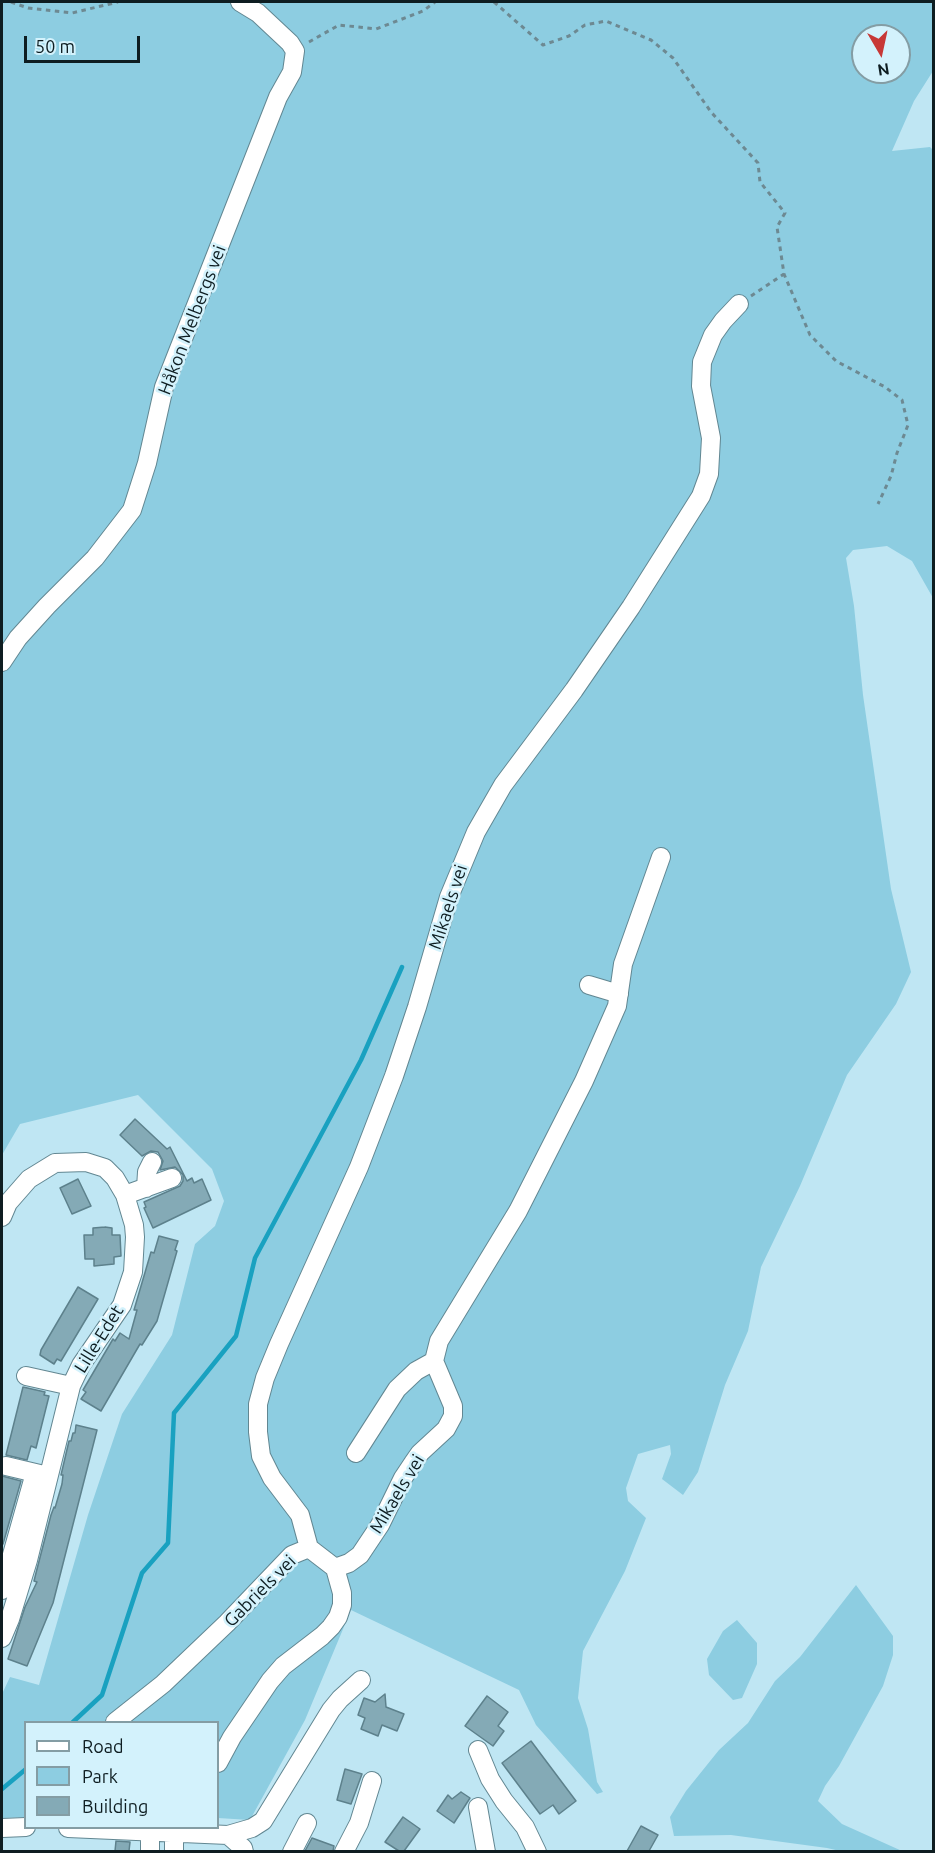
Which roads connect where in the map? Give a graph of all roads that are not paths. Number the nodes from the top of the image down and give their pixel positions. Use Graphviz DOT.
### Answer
graph roads {
  1 [pos="240,2"];
  2 [pos="739,304"];
  3 [pos="2,662"];
  4 [pos="661,858"];
  5 [pos="589,985"];
  6 [pos="619,993"];
  7 [pos="152,1162"];
  8 [pos="172,1178"];
  9 [pos="146,1188"];
  10 [pos="125,1195"];
  11 [pos="2,1216"];
  12 [pos="434,1361"];
  13 [pos="26,1376"];
  14 [pos="71,1386"];
  15 [pos="356,1453"];
  16 [pos="6,1466"];
  17 [pos="42,1474"];
  18 [pos="27,1529"];
  19 [pos="309,1548"];
  20 [pos="335,1568"];
  21 [pos="2,1590"];
  22 [pos="2,1638"];
  23 [pos="361,1680"];
  24 [pos="116,1721"];
  25 [pos="478,1750"];
  26 [pos="219,1761"];
  27 [pos="372,1781"];
  28 [pos="478,1807"];
  29 [pos="307,1823"];
  30 [pos="221,1826"];
  31 [pos="24,1827"];
  32 [pos="2,1828"];
  33 [pos="109,1829"];
  34 [pos="198,1829"];
  35 [pos="150,1831"];
  36 [pos="174,1832"];
  37 [pos="150,1851"];
  38 [pos="174,1851"];
  39 [pos="244,1851"];
  40 [pos="292,1851"];
  41 [pos="344,1851"];
  42 [pos="486,1851"];
  43 [pos="537,1851"];
  1 -- 3 [label="street, Håkon Melbergs vei"];
  2 -- 19 [label="street, Mikaels vei"];
  4 -- 6 [label="street"];
  5 -- 6 [label="street"];
  6 -- 12 [label="street"];
  7 -- 9 [label="street"];
  8 -- 9 [label="street"];
  9 -- 10 [label="street"];
  10 -- 11 [label="street, Lille-Edet"];
  10 -- 14 [label="street, Lille-Edet"];
  12 -- 15 [label="street"];
  12 -- 20 [label="street, Mikaels vei"];
  13 -- 14 [label="street"];
  14 -- 17 [label="street, Lille-Edet"];
  16 -- 17 [label="street"];
  17 -- 18 [label="street, Lille-Edet"];
  18 -- 21 [label="street"];
  18 -- 22 [label="street, Lille-Edet"];
  19 -- 20 [label="street, Gabriels vei"];
  19 -- 24 [label="street, Gabriels vei"];
  20 -- 26 [label="street"];
  23 -- 30 [label="street"];
  25 -- 43 [label="street"];
  27 -- 41 [label="street"];
  28 -- 42 [label="street"];
  29 -- 40 [label="street"];
  30 -- 39 [label="street"];
  31 -- 32 [label="street"];
  33 -- 35 [label="street"];
  34 -- 36 [label="street"];
  35 -- 36 [label="street"];
  35 -- 37 [label="street"];
  36 -- 38 [label="street"];
}
